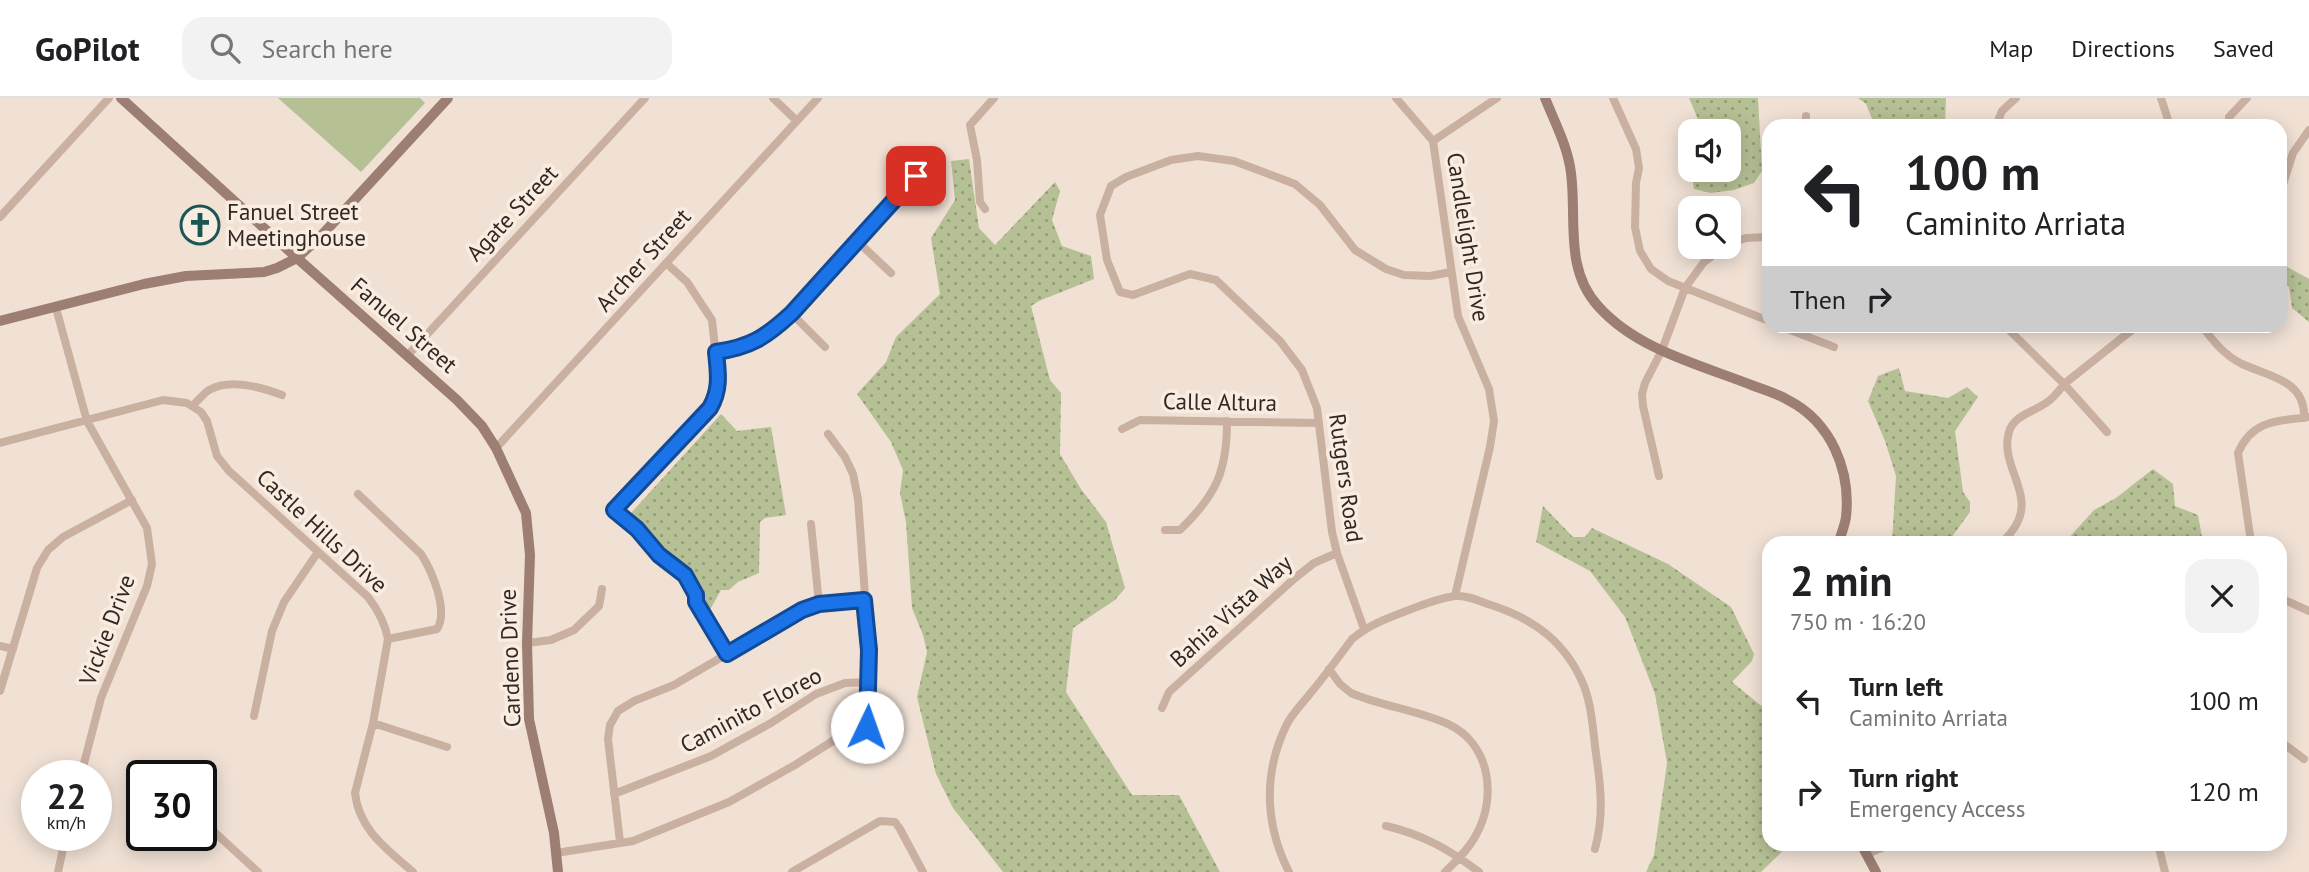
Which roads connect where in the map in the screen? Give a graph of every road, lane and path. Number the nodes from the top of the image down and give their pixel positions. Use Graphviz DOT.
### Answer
graph roads {
  1 [pos="109,98"];
  2 [pos="121,98"];
  3 [pos="448,98"];
  4 [pos="645,98"];
  5 [pos="774,98"];
  6 [pos="818,98"];
  7 [pos="994,98"];
  8 [pos="1396,98"];
  9 [pos="1497,98"];
  10 [pos="1545,98"];
  11 [pos="1613,98"];
  12 [pos="2016,98"];
  13 [pos="2161,98"];
  14 [pos="2247,98"];
  15 [pos="1999,119"];
  16 [pos="2168,119"];
  17 [pos="2229,119"];
  18 [pos="796,120"];
  19 [pos="2309,130"];
  20 [pos="1433,141"];
  21 [pos="2287,172"];
  22 [pos="916,176"];
  23 [pos="985,209"];
  24 [pos="0,218"];
  25 [pos="1762,237"];
  26 [pos="1741,240"];
  27 [pos="857,241"];
  28 [pos="297,258"];
  29 [pos="1708,259"];
  30 [pos="666,263"];
  31 [pos="1451,272"];
  32 [pos="891,273"];
  33 [pos="1685,288"];
  34 [pos="56,308"];
  35 [pos="792,313"];
  36 [pos="1762,318"];
  37 [pos="0,321"];
  38 [pos="1798,333"];
  39 [pos="2012,333"];
  40 [pos="2128,333"];
  41 [pos="2207,333"];
  42 [pos="825,347"];
  43 [pos="1834,347"];
  44 [pos="1662,350"];
  45 [pos="716,352"];
  46 [pos="408,355"];
  47 [pos="2064,384"];
  48 [pos="282,396"];
  49 [pos="192,406"];
  50 [pos="2307,418"];
  51 [pos="88,421"];
  52 [pos="1227,421"];
  53 [pos="1319,423"];
  54 [pos="1122,429"];
  55 [pos="2107,432"];
  56 [pos="828,434"];
  57 [pos="0,443"];
  58 [pos="496,448"];
  59 [pos="1659,475"];
  60 [pos="358,494"];
  61 [pos="132,500"];
  62 [pos="811,524"];
  63 [pos="1165,530"];
  64 [pos="1841,536"];
  65 [pos="2008,536"];
  66 [pos="2250,536"];
  67 [pos="318,551"];
  68 [pos="1337,553"];
  69 [pos="603,589"];
  70 [pos="1455,596"];
  71 [pos="864,600"];
  72 [pos="2287,601"];
  73 [pos="819,604"];
  74 [pos="2309,611"];
  75 [pos="1364,629"];
  76 [pos="388,639"];
  77 [pos="527,643"];
  78 [pos="0,646"];
  79 [pos="13,649"];
  80 [pos="727,654"];
  81 [pos="1329,669"];
  82 [pos="869,682"];
  83 [pos="0,691"];
  84 [pos="1162,708"];
  85 [pos="254,716"];
  86 [pos="373,723"];
  87 [pos="2287,746"];
  88 [pos="447,747"];
  89 [pos="86,760"];
  90 [pos="2304,760"];
  91 [pos="614,794"];
  92 [pos="1386,826"];
  93 [pos="217,834"];
  94 [pos="620,842"];
  95 [pos="1595,849"];
  96 [pos="63,851"];
  97 [pos="1865,851"];
  98 [pos="2160,851"];
  99 [pos="556,853"];
  100 [pos="1459,857"];
  101 [pos="58,872"];
  102 [pos="258,872"];
  103 [pos="413,872"];
  104 [pos="558,872"];
  105 [pos="792,872"];
  106 [pos="923,872"];
  107 [pos="1289,872"];
  108 [pos="1445,872"];
  109 [pos="1479,872"];
  110 [pos="1876,872"];
  111 [pos="2165,872"];
  1 -- 24 [label="street"];
  2 -- 28 [label="street, Fanuel Street"];
  3 -- 28 [label="street"];
  4 -- 46 [label="street, Agate Street"];
  5 -- 18 [label="street"];
  6 -- 18 [label="street, Archer Street"];
  7 -- 23 [label="street"];
  8 -- 20 [label="street, Candlelight Drive"];
  9 -- 20 [label="street"];
  10 -- 44 [label="street"];
  11 -- 33 [label="street"];
  12 -- 15 [label="street"];
  13 -- 16 [label="street"];
  14 -- 17 [label="street"];
  18 -- 30 [label="street, Archer Street"];
  19 -- 21 [label="street"];
  20 -- 31 [label="street, Candlelight Drive"];
  22 -- 27 [label="street"];
  25 -- 26 [label="street"];
  27 -- 32 [label="street"];
  27 -- 35 [label="street"];
  28 -- 34 [label="street"];
  28 -- 46 [label="street, Fanuel Street"];
  29 -- 33 [label="street"];
  30 -- 45 [label="street"];
  30 -- 58 [label="street, Archer Street"];
  31 -- 53 [label="street, Rutgers Road"];
  31 -- 70 [label="street, Candlelight Drive"];
  33 -- 36 [label="street"];
  33 -- 44 [label="street"];
  34 -- 37 [label="street"];
  34 -- 51 [label="street, Vickie Drive"];
  35 -- 42 [label="street"];
  35 -- 45 [label="street"];
  38 -- 43 [label="street"];
  39 -- 47 [label="street"];
  40 -- 47 [label="street"];
  41 -- 50 [label="street"];
  44 -- 59 [label="street"];
  44 -- 64 [label="street"];
  45 -- 80 [label="street"];
  46 -- 58 [label="street, Fanuel Street"];
  47 -- 55 [label="street"];
  47 -- 65 [label="street"];
  48 -- 49 [label="street"];
  49 -- 51 [label="street"];
  49 -- 67 [label="street, Castle Hills Drive"];
  50 -- 66 [label="street"];
  51 -- 57 [label="street"];
  51 -- 61 [label="street, Vickie Drive"];
  52 -- 53 [label="street, Calle Altura"];
  52 -- 54 [label="street, Calle Altura"];
  52 -- 63 [label="street"];
  53 -- 68 [label="street, Rutgers Road"];
  56 -- 71 [label="street"];
  58 -- 77 [label="street, Cardeno Drive"];
  60 -- 76 [label="street"];
  61 -- 79 [label="street"];
  61 -- 89 [label="street, Vickie Drive"];
  62 -- 73 [label="street"];
  67 -- 76 [label="street, Castle Hills Drive"];
  67 -- 85 [label="street"];
  68 -- 75 [label="street, Rutgers Road"];
  68 -- 84 [label="street, Bahia Vista Way"];
  69 -- 77 [label="street"];
  70 -- 75 [label="street"];
  70 -- 95 [label="street"];
  71 -- 73 [label="street"];
  71 -- 82 [label="street"];
  72 -- 74 [label="street"];
  73 -- 80 [label="street"];
  75 -- 81 [label="street"];
  76 -- 86 [label="street"];
  77 -- 99 [label="street, Cardeno Drive"];
  78 -- 79 [label="street"];
  79 -- 83 [label="street"];
  80 -- 91 [label="street"];
  81 -- 100 [label="street"];
  81 -- 107 [label="street"];
  82 -- 91 [label="street, Caminito Floreo"];
  82 -- 94 [label="street"];
  86 -- 88 [label="street"];
  86 -- 103 [label="street"];
  87 -- 90 [label="street"];
  91 -- 94 [label="street"];
  92 -- 100 [label="street"];
  93 -- 102 [label="street"];
  94 -- 99 [label="street"];
  96 -- 101 [label="street"];
  97 -- 110 [label="street"];
  98 -- 111 [label="street"];
  99 -- 104 [label="street, Cardeno Drive"];
  100 -- 108 [label="street"];
  100 -- 109 [label="street"];
  105 -- 106 [label="street"];
}
